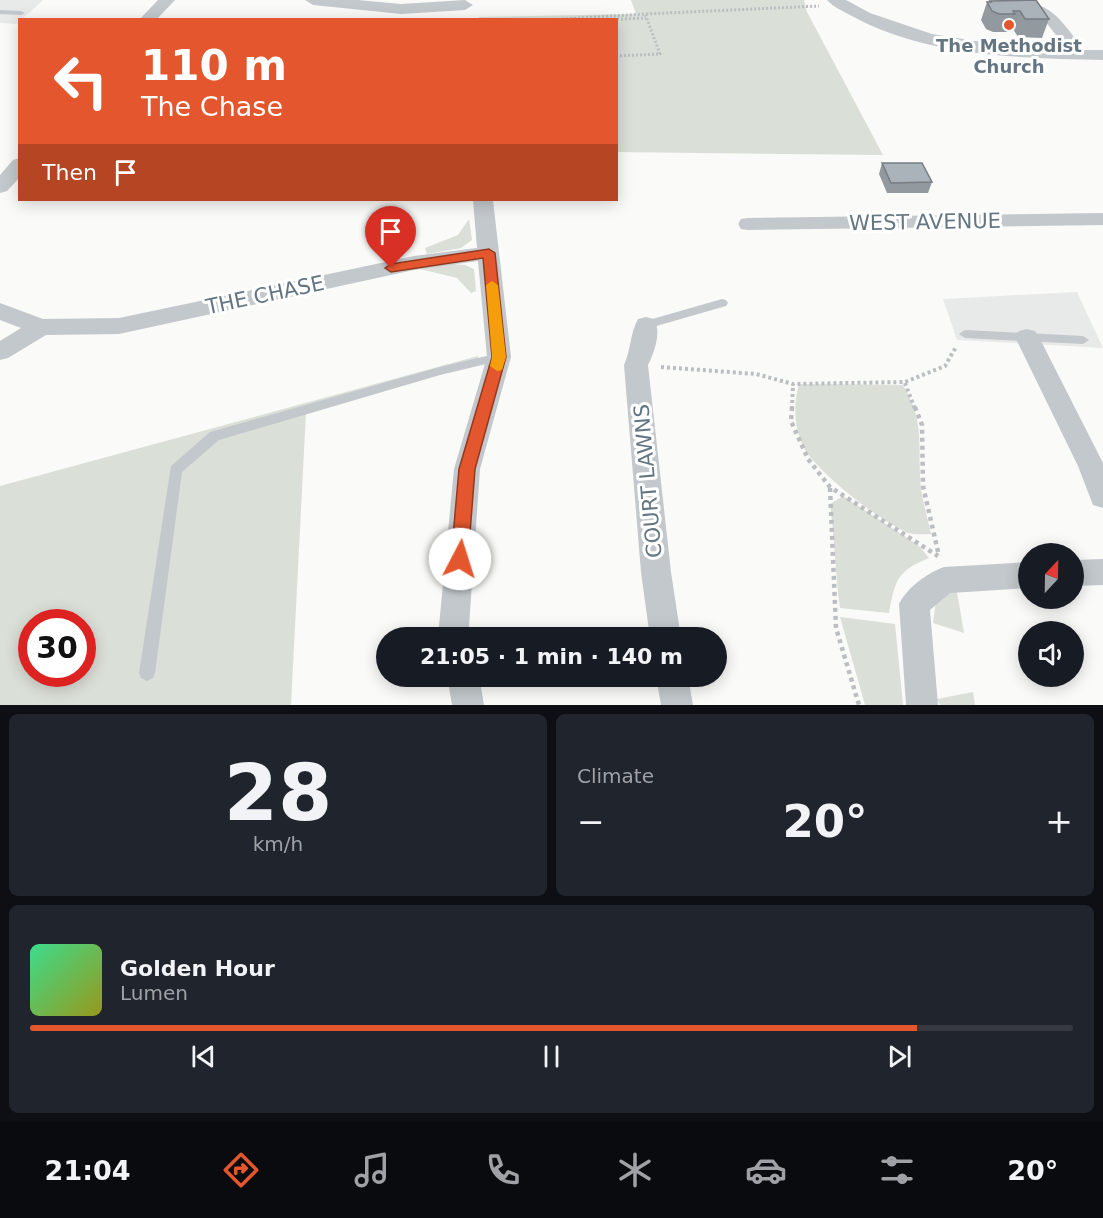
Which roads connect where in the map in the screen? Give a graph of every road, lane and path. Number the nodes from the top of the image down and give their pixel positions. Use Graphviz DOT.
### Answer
graph roads {
  1 [pos="167,0"];
  2 [pos="313,0"];
  3 [pos="1017,0"];
  4 [pos="838,2"];
  5 [pos="465,8"];
  6 [pos="0,12"];
  7 [pos="21,13"];
  8 [pos="646,16"];
  9 [pos="149,18"];
  10 [pos="598,18"];
  11 [pos="618,18"];
  12 [pos="1079,54"];
  13 [pos="1103,55"];
  14 [pos="618,56"];
  15 [pos="18,166"];
  16 [pos="0,187"];
  17 [pos="483,201"];
  18 [pos="1103,219"];
  19 [pos="748,224"];
  20 [pos="489,253"];
  21 [pos="722,303"];
  22 [pos="0,311"];
  23 [pos="646,325"];
  24 [pos="41,327"];
  25 [pos="965,334"];
  26 [pos="1027,337"];
  27 [pos="1083,340"];
  28 [pos="0,352"];
  29 [pos="499,357"];
  30 [pos="636,365"];
  31 [pos="905,382"];
  32 [pos="793,384"];
  33 [pos="830,487"];
  34 [pos="1103,497"];
  35 [pos="942,568"];
  36 [pos="1103,572"];
  37 [pos="1084,573"];
  38 [pos="1018,574"];
  39 [pos="454,627"];
  40 [pos="664,627"];
  41 [pos="147,673"];
  42 [pos="465,687"];
  43 [pos="674,687"];
  44 [pos="468,705"];
  45 [pos="677,705"];
  46 [pos="859,705"];
  47 [pos="922,705"];
  1 -- 9 [label="street"];
  2 -- 5 [label="street"];
  3 -- 12 [label="street"];
  4 -- 8 [label="path"];
  4 -- 12 [label="street"];
  6 -- 7 [label="lane"];
  8 -- 10 [label="path"];
  8 -- 11 [label="path"];
  8 -- 14 [label="path"];
  12 -- 13 [label="street"];
  15 -- 16 [label="street"];
  17 -- 20 [label="street"];
  18 -- 19 [label="street, WEST AVENUE"];
  20 -- 24 [label="street, THE CHASE"];
  20 -- 29 [label="street"];
  21 -- 23 [label="lane"];
  22 -- 24 [label="street, THE CHASE"];
  23 -- 30 [label="street, COURT LAWNS"];
  24 -- 28 [label="street"];
  25 -- 26 [label="lane"];
  25 -- 31 [label="path"];
  26 -- 27 [label="lane"];
  26 -- 34 [label="street"];
  29 -- 39 [label="street"];
  29 -- 41 [label="lane"];
  30 -- 32 [label="path"];
  30 -- 40 [label="street, COURT LAWNS"];
  31 -- 32 [label="path"];
  31 -- 35 [label="path"];
  32 -- 33 [label="path"];
  33 -- 35 [label="path"];
  33 -- 46 [label="path"];
  35 -- 38 [label="street"];
  35 -- 47 [label="street"];
  36 -- 37 [label="street"];
  42 -- 44 [label="street"];
  43 -- 45 [label="street"];
}
